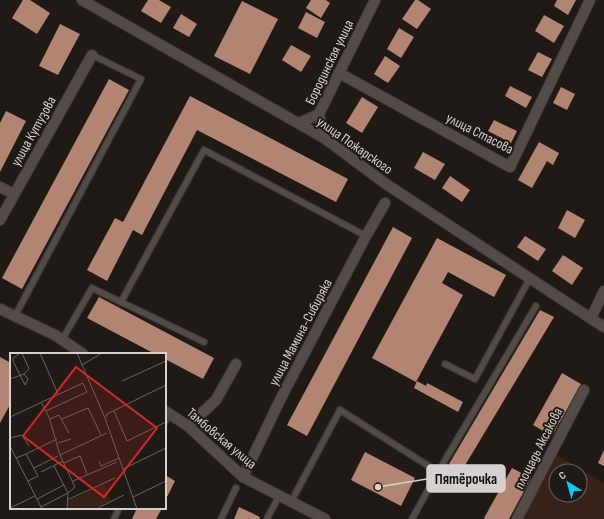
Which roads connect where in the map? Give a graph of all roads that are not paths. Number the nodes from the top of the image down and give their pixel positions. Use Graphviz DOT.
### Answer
graph roads {
  1 [pos="82,0"];
  2 [pos="375,0"];
  3 [pos="590,0"];
  4 [pos="92,55"];
  5 [pos="339,73"];
  6 [pos="318,114"];
  7 [pos="299,124"];
  8 [pos="324,138"];
  9 [pos="0,187"];
  10 [pos="14,194"];
  11 [pos="385,203"];
  12 [pos="0,220"];
  13 [pos="366,236"];
  14 [pos="530,278"];
  15 [pos="604,291"];
  16 [pos="121,302"];
  17 [pos="536,306"];
  18 [pos="0,309"];
  19 [pos="15,316"];
  20 [pos="591,318"];
  21 [pos="604,327"];
  22 [pos="62,340"];
  23 [pos="204,342"];
  24 [pos="82,353"];
  25 [pos="236,364"];
  26 [pos="445,364"];
  27 [pos="584,390"];
  28 [pos="166,415"];
  29 [pos="188,426"];
  30 [pos="438,472"];
  31 [pos="243,477"];
  32 [pos="236,488"];
  33 [pos="279,496"];
  34 [pos="291,502"];
  35 [pos="119,509"];
  36 [pos="114,519"];
  37 [pos="221,519"];
  38 [pos="267,519"];
  39 [pos="325,519"];
  40 [pos="412,519"];
  41 [pos="517,519"];
  1 -- 7 [label="street, улица Пожарского"];
  2 -- 5 [label="street, Бородинская улица"];
  3 -- 5 [label="street, улица Стасова"];
  4 -- 10 [label="street, улица Кутузова"];
  4 -- 19 [label="lane"];
  5 -- 6 [label="street, Бородинская улица"];
  6 -- 7 [label="street"];
  6 -- 8 [label="street, Бородинская улица"];
  7 -- 8 [label="street, улица Пожарского"];
  8 -- 14 [label="street, улица Пожарского"];
  9 -- 10 [label="street"];
  10 -- 12 [label="street, улица Кутузова"];
  11 -- 13 [label="street, улица Мамина-Сибиряка"];
  13 -- 16 [label="lane"];
  13 -- 31 [label="street, улица Мамина-Сибиряка"];
  14 -- 20 [label="street, улица Пожарского"];
  14 -- 26 [label="lane"];
  15 -- 20 [label="street"];
  16 -- 22 [label="lane"];
  16 -- 23 [label="lane"];
  17 -- 30 [label="lane"];
  18 -- 19 [label="street"];
  19 -- 22 [label="street"];
  20 -- 21 [label="street, улица Пожарского"];
  22 -- 24 [label="street"];
  25 -- 29 [label="street"];
  27 -- 41 [label="street, площадь Аксакова"];
  28 -- 29 [label="street, Тамбовская улица"];
  29 -- 31 [label="street, Тамбовская улица"];
  30 -- 34 [label="lane"];
  30 -- 40 [label="lane"];
  31 -- 33 [label="street, Тамбовская улица"];
  32 -- 37 [label="lane"];
  33 -- 34 [label="street, Тамбовская улица"];
  33 -- 38 [label="lane"];
  34 -- 39 [label="street, Тамбовская улица"];
  35 -- 36 [label="lane"];
}
